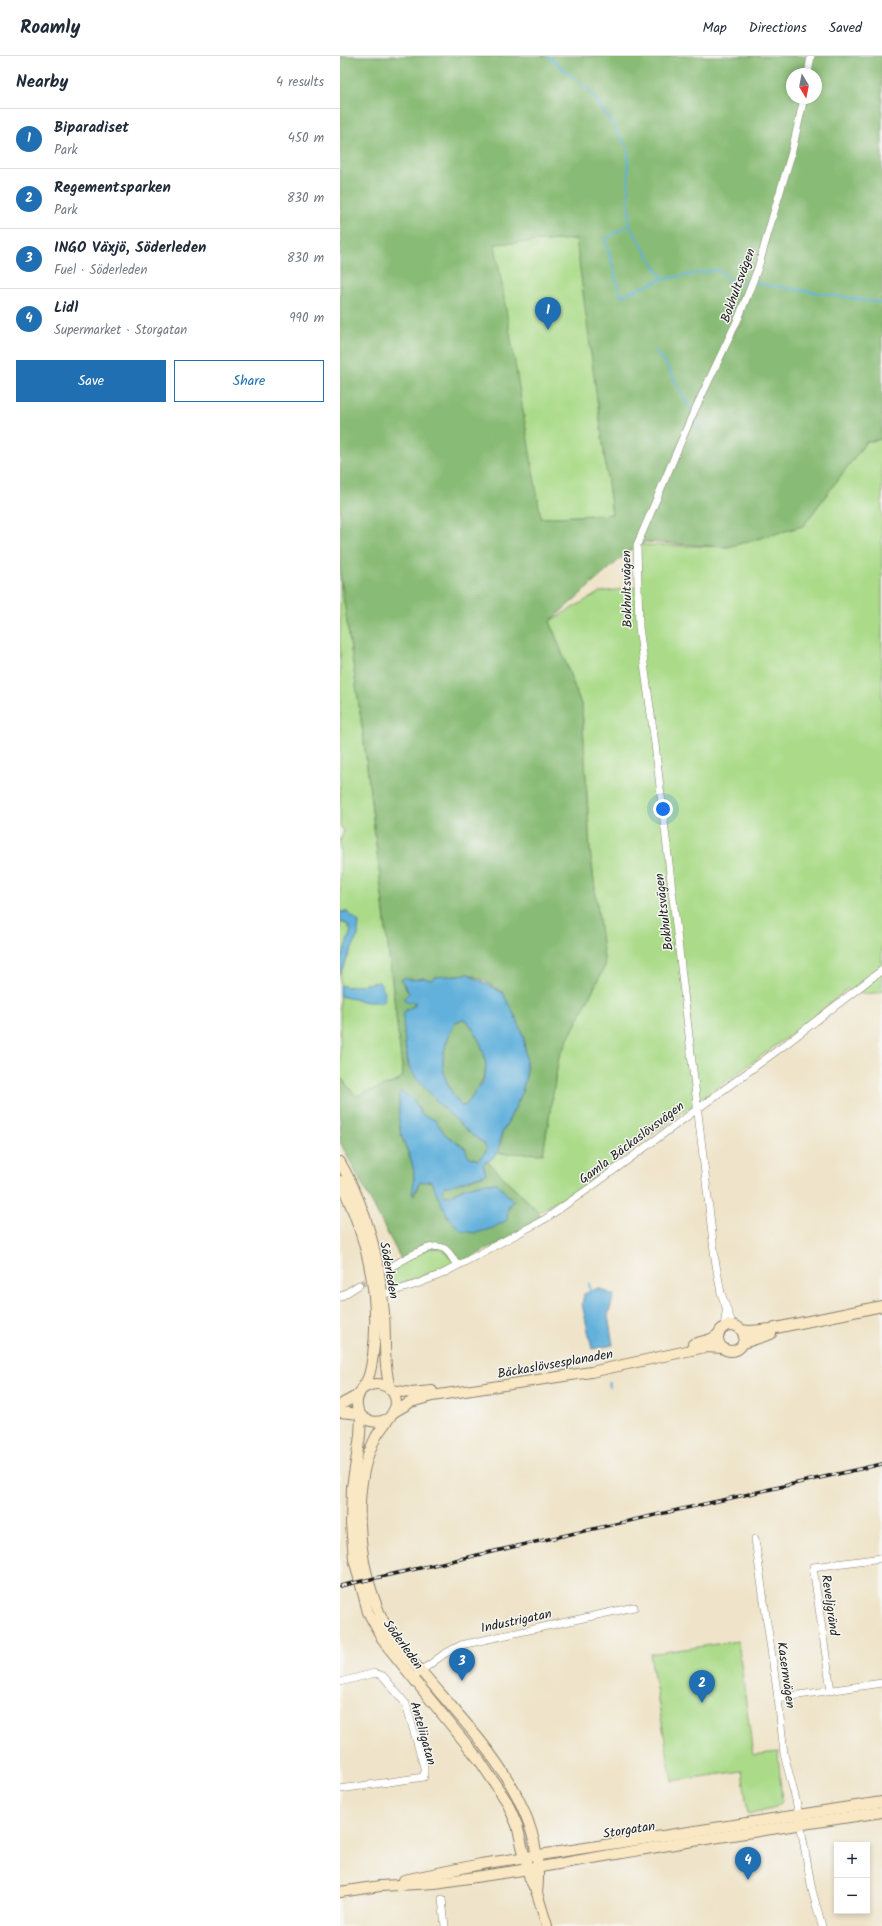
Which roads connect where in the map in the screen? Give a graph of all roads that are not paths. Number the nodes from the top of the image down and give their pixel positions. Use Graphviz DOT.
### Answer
graph roads {
  1 [pos="812,56"];
  2 [pos="809,68"];
  3 [pos="803,104"];
  4 [pos="882,970"];
  5 [pos="697,1108"];
  6 [pos="340,1162"];
  7 [pos="340,1181"];
  8 [pos="457,1265"];
  9 [pos="387,1269"];
  10 [pos="359,1286"];
  11 [pos="378,1296"];
  12 [pos="340,1297"];
  13 [pos="882,1306"];
  14 [pos="882,1310"];
  15 [pos="729,1329"];
  16 [pos="743,1343"];
  17 [pos="723,1348"];
  18 [pos="364,1389"];
  19 [pos="390,1389"];
  20 [pos="340,1405"];
  21 [pos="340,1412"];
  22 [pos="361,1415"];
  23 [pos="386,1418"];
  24 [pos="755,1539"];
  25 [pos="882,1558"];
  26 [pos="634,1607"];
  27 [pos="421,1671"];
  28 [pos="412,1677"];
  29 [pos="340,1682"];
  30 [pos="882,1684"];
  31 [pos="831,1691"];
  32 [pos="778,1698"];
  33 [pos="340,1789"];
  34 [pos="882,1802"];
  35 [pos="882,1812"];
  36 [pos="800,1819"];
  37 [pos="531,1857"];
  38 [pos="533,1869"];
  39 [pos="380,1886"];
  40 [pos="340,1892"];
  41 [pos="442,1899"];
  42 [pos="445,1926"];
  43 [pos="547,1926"];
  44 [pos="822,1926"];
  1 -- 2 [label="street"];
  3 -- 5 [label="street, Bokhultsvägen"];
  4 -- 5 [label="street, Gamla Bäckaslövsvägen"];
  5 -- 8 [label="street, Gamla Bäckaslövsvägen"];
  5 -- 15 [label="street, Bokhultsvägen"];
  6 -- 11 [label="street, Söderleden"];
  7 -- 11 [label="street, Söderleden"];
  8 -- 9 [label="street"];
  8 -- 11 [label="street, Gamla Bäckaslövsvägen"];
  10 -- 12 [label="street"];
  11 -- 18 [label="street, Söderleden"];
  11 -- 19 [label="street, Söderleden"];
  13 -- 15 [label="street, Bäckaslövsesplanaden"];
  14 -- 16 [label="street, Bäckaslövsesplanaden"];
  15 -- 16 [label="street"];
  15 -- 17 [label="street"];
  15 -- 19 [label="street, Bäckaslövsesplanaden"];
  16 -- 17 [label="street, Bäckaslövsesplanaden"];
  17 -- 23 [label="street, Bäckaslövsesplanaden"];
  18 -- 19 [label="street"];
  18 -- 20 [label="street"];
  18 -- 22 [label="street, Söderleden"];
  19 -- 23 [label="street, Söderleden"];
  21 -- 22 [label="street"];
  22 -- 23 [label="street"];
  22 -- 28 [label="street, Söderleden"];
  23 -- 27 [label="street, Söderleden"];
  24 -- 32 [label="street, Kasernvägen"];
  25 -- 31 [label="street, Reveljgränd"];
  26 -- 27 [label="street, Industrigatan"];
  27 -- 28 [label="street, Industrigatan"];
  27 -- 37 [label="street, Söderleden"];
  28 -- 37 [label="street, Söderleden"];
  29 -- 33 [label="street, Anteliigatan"];
  30 -- 31 [label="street"];
  31 -- 32 [label="street"];
  32 -- 36 [label="street, Kasernvägen"];
  34 -- 36 [label="street, Storgatan"];
  35 -- 36 [label="street, Storgatan"];
  36 -- 37 [label="street, Storgatan"];
  36 -- 38 [label="street, Storgatan"];
  36 -- 44 [label="street, Kasernvägen"];
  37 -- 38 [label="street"];
  37 -- 39 [label="street, Storgatan"];
  38 -- 39 [label="street, Storgatan"];
  38 -- 43 [label="street"];
  39 -- 40 [label="street, Storgatan"];
  41 -- 42 [label="street"];
}
